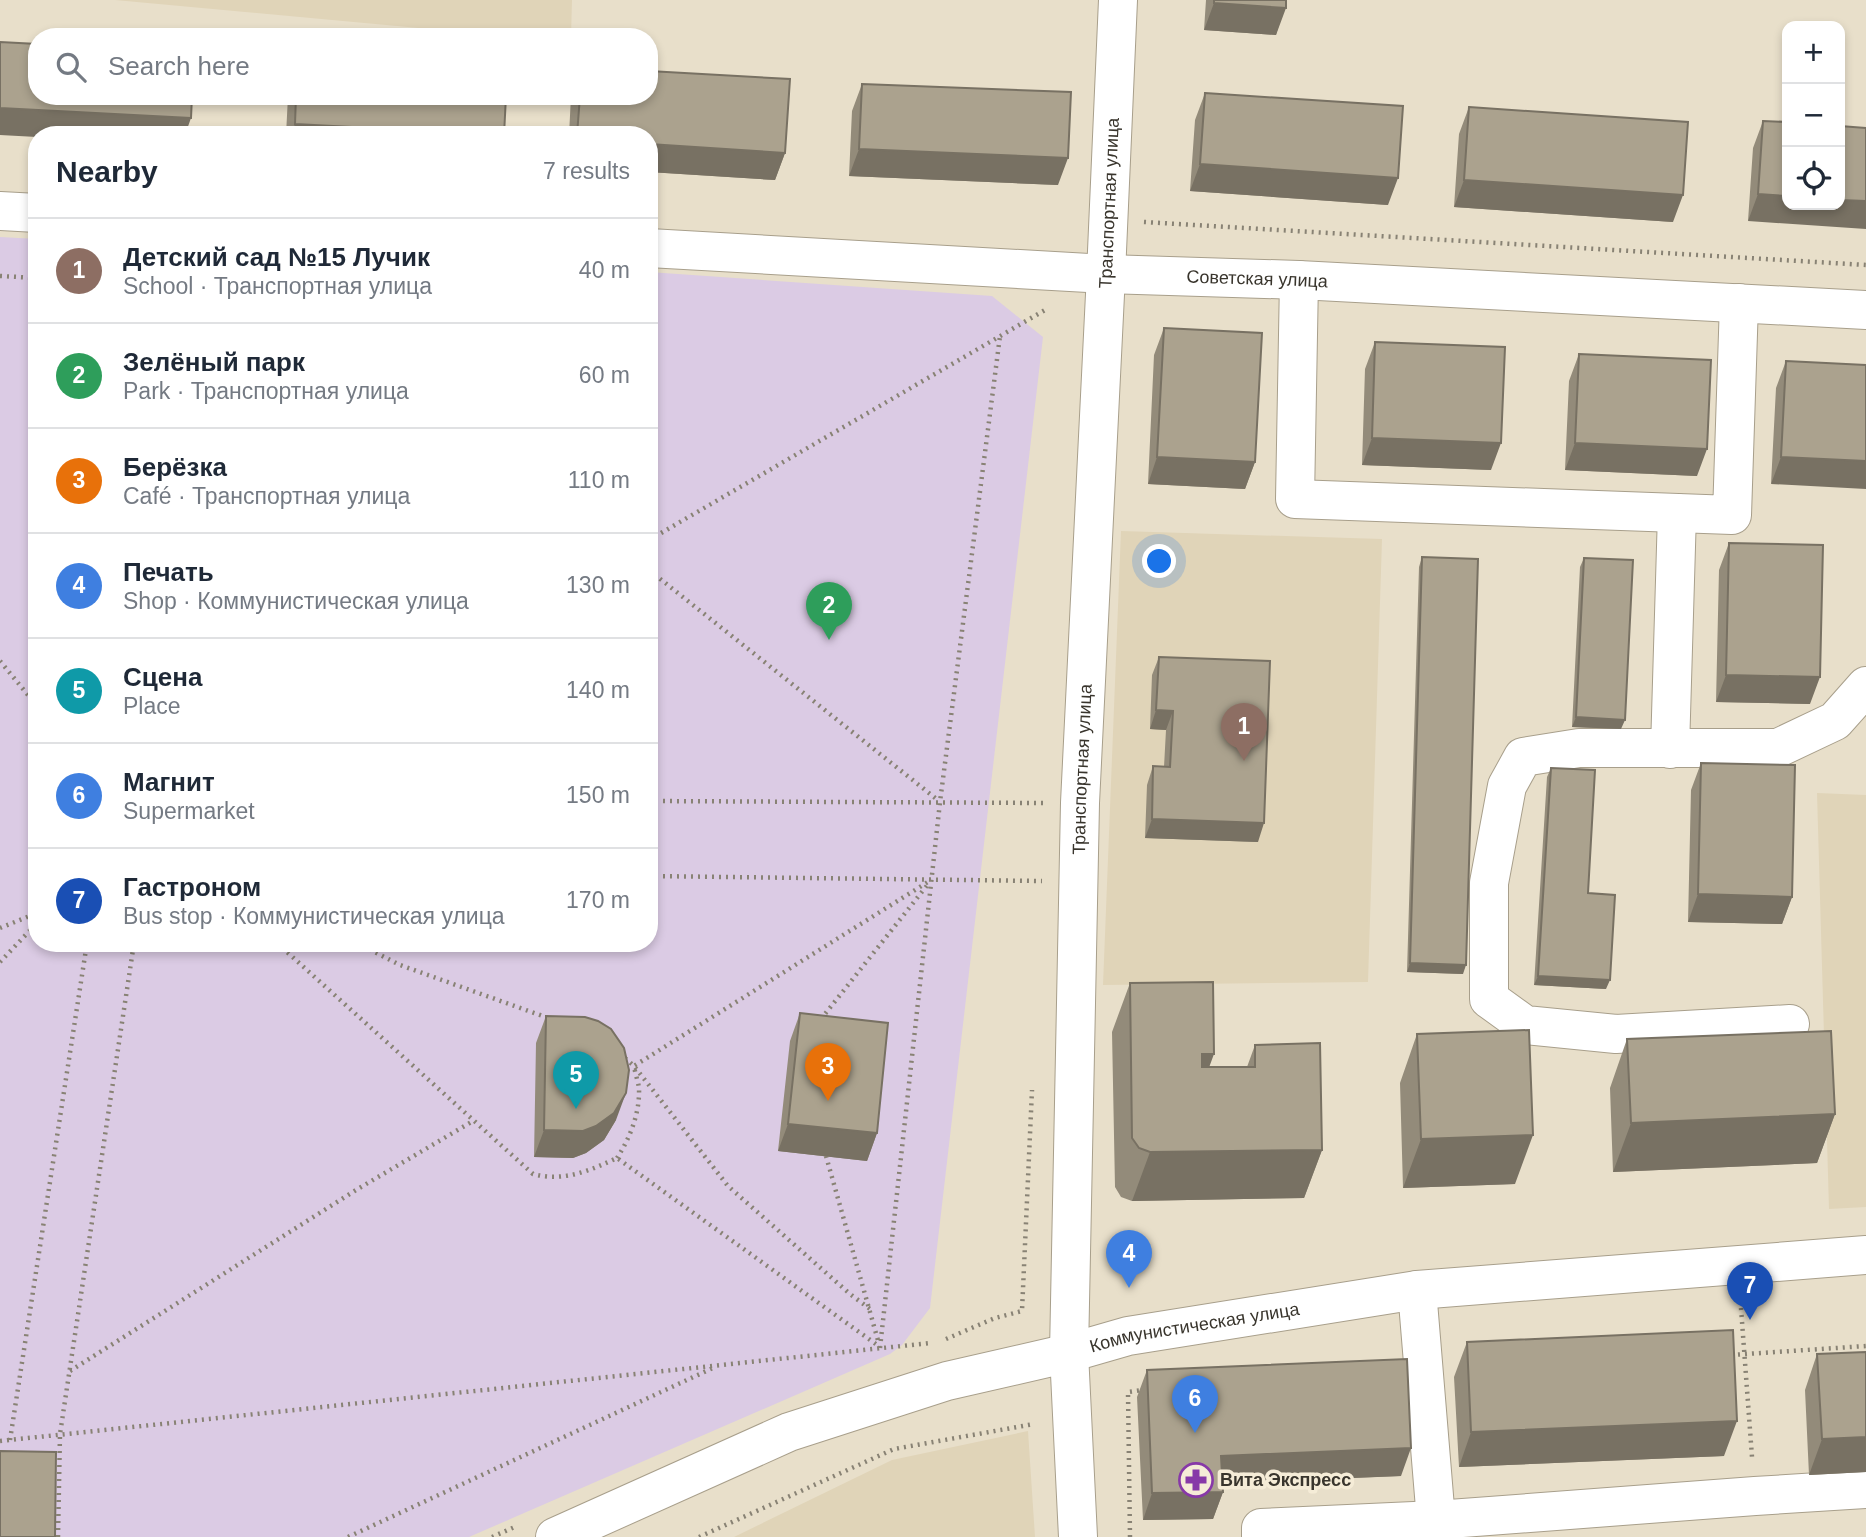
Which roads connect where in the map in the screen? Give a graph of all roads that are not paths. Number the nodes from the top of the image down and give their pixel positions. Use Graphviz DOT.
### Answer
graph roads {
  1 [pos="1118,0"];
  2 [pos="0,211"];
  3 [pos="28,213"];
  4 [pos="658,249"];
  5 [pos="1106,274"];
  6 [pos="1299,279"];
  7 [pos="1739,303"];
  8 [pos="1866,310"];
  9 [pos="1677,513"];
  10 [pos="1866,685"];
  11 [pos="1670,749"];
  12 [pos="1790,1024"];
  13 [pos="1866,1255"];
  14 [pos="1417,1290"];
  15 [pos="1069,1353"];
  16 [pos="1866,1489"];
  17 [pos="1436,1520"];
  18 [pos="555,1537"];
  19 [pos="1078,1537"];
  20 [pos="1261,1537"];
  1 -- 5 [label="street, Транспортная улица"];
  2 -- 3 [label="street"];
  4 -- 5 [label="street, Советская улица"];
  5 -- 6 [label="street, Советская улица"];
  5 -- 15 [label="street, Транспортная улица"];
  6 -- 7 [label="street, Советская улица"];
  6 -- 9 [label="street"];
  7 -- 8 [label="street, Советская улица"];
  7 -- 9 [label="street"];
  9 -- 11 [label="street"];
  10 -- 11 [label="street"];
  11 -- 12 [label="street"];
  13 -- 14 [label="street, Коммунистическая улица"];
  14 -- 15 [label="street, Коммунистическая улица"];
  14 -- 17 [label="street"];
  15 -- 18 [label="street, Коммунистическая улица"];
  15 -- 19 [label="street, Транспортная улица"];
  16 -- 17 [label="street"];
  17 -- 20 [label="street"];
}
